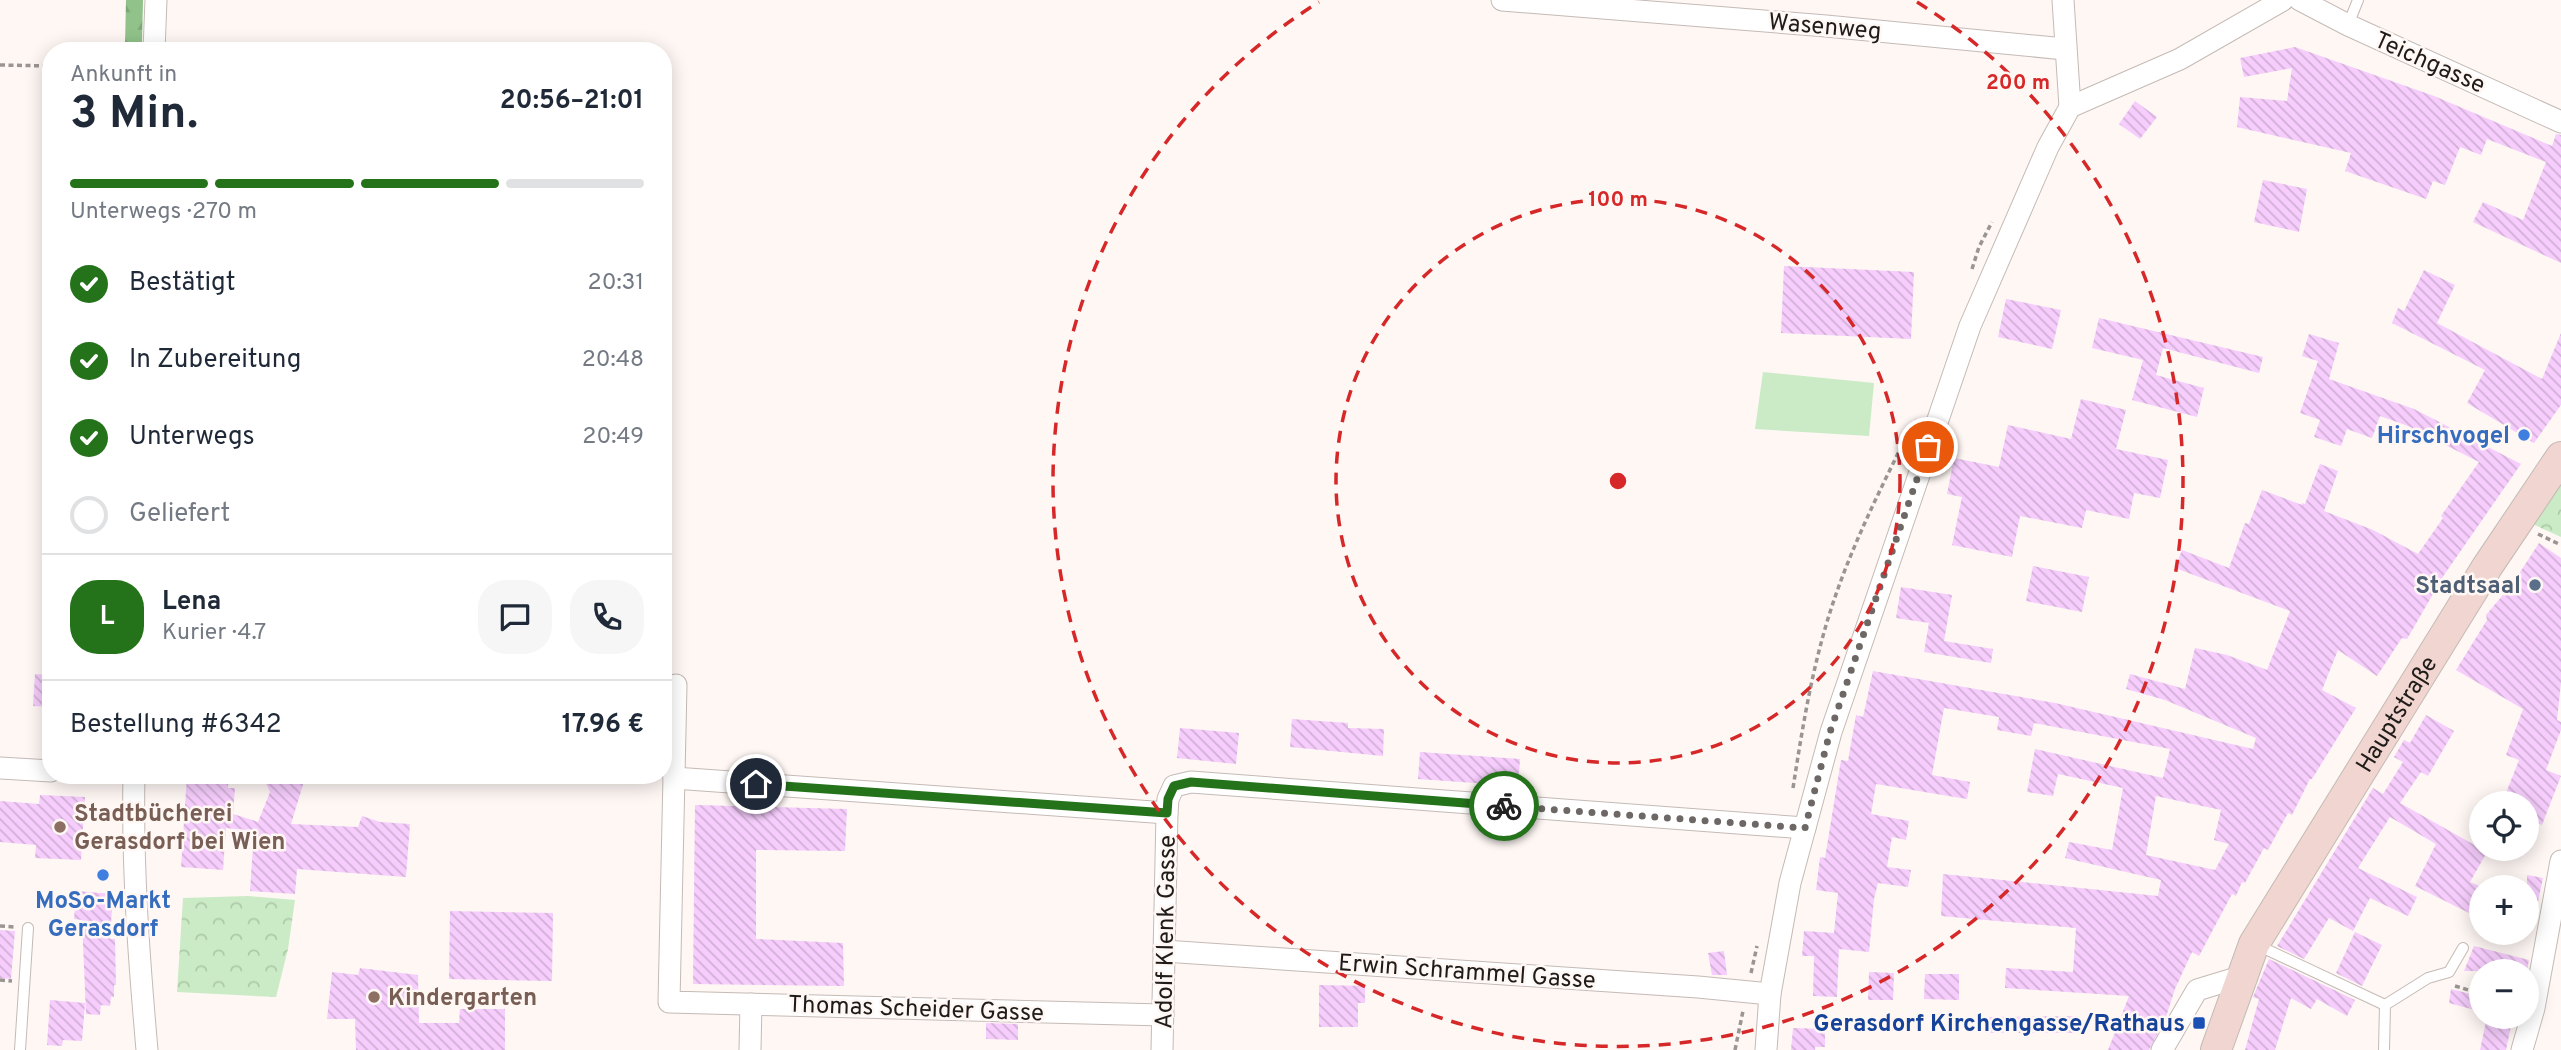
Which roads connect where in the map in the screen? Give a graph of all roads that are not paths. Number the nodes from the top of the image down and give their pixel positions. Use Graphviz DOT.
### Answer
graph roads {
  1 [pos="156,0"];
  2 [pos="1502,0"];
  3 [pos="2063,0"];
  4 [pos="2283,0"];
  5 [pos="2300,0"];
  6 [pos="2358,0"];
  7 [pos="2348,25"];
  8 [pos="154,42"];
  9 [pos="2065,49"];
  10 [pos="2070,107"];
  11 [pos="2561,122"];
  12 [pos="2561,457"];
  13 [pos="677,685"];
  14 [pos="0,768"];
  15 [pos="42,770"];
  16 [pos="674,778"];
  17 [pos="130,784"];
  18 [pos="1167,813"];
  19 [pos="1805,828"];
  20 [pos="2561,861"];
  21 [pos="28,928"];
  22 [pos="2254,944"];
  23 [pos="2463,948"];
  24 [pos="1164,951"];
  25 [pos="2243,976"];
  26 [pos="1770,994"];
  27 [pos="751,1004"];
  28 [pos="2385,1005"];
  29 [pos="1163,1015"];
  30 [pos="20,1050"];
  31 [pos="147,1050"];
  32 [pos="750,1050"];
  33 [pos="1162,1050"];
  34 [pos="1766,1050"];
  35 [pos="2162,1050"];
  36 [pos="2216,1050"];
  37 [pos="2384,1050"];
  38 [pos="2522,1050"];
  1 -- 8 [label="street"];
  2 -- 9 [label="street, Wasenweg"];
  3 -- 9 [label="street"];
  4 -- 10 [label="street"];
  5 -- 7 [label="street, Teichgasse"];
  6 -- 7 [label="lane"];
  7 -- 11 [label="street, Teichgasse"];
  9 -- 10 [label="street"];
  10 -- 19 [label="street"];
  12 -- 22 [label="main road, Hauptstraße"];
  13 -- 16 [label="street"];
  14 -- 15 [label="street"];
  16 -- 18 [label="street"];
  16 -- 27 [label="street, Thomas Scheider Gasse"];
  17 -- 31 [label="street"];
  18 -- 19 [label="street"];
  18 -- 24 [label="street, Adolf Klenk Gasse"];
  19 -- 26 [label="street"];
  20 -- 38 [label="street"];
  21 -- 30 [label="lane"];
  22 -- 25 [label="main road, Hauptstraße"];
  22 -- 28 [label="lane"];
  23 -- 28 [label="lane"];
  24 -- 26 [label="street, Erwin Schrammel Gasse"];
  24 -- 29 [label="street, Adolf Klenk Gasse"];
  25 -- 35 [label="street"];
  25 -- 36 [label="main road, Hauptstraße"];
  26 -- 34 [label="street"];
  27 -- 29 [label="street, Thomas Scheider Gasse"];
  27 -- 32 [label="street"];
  28 -- 37 [label="lane"];
  29 -- 33 [label="street, Adolf Klenk Gasse"];
}
